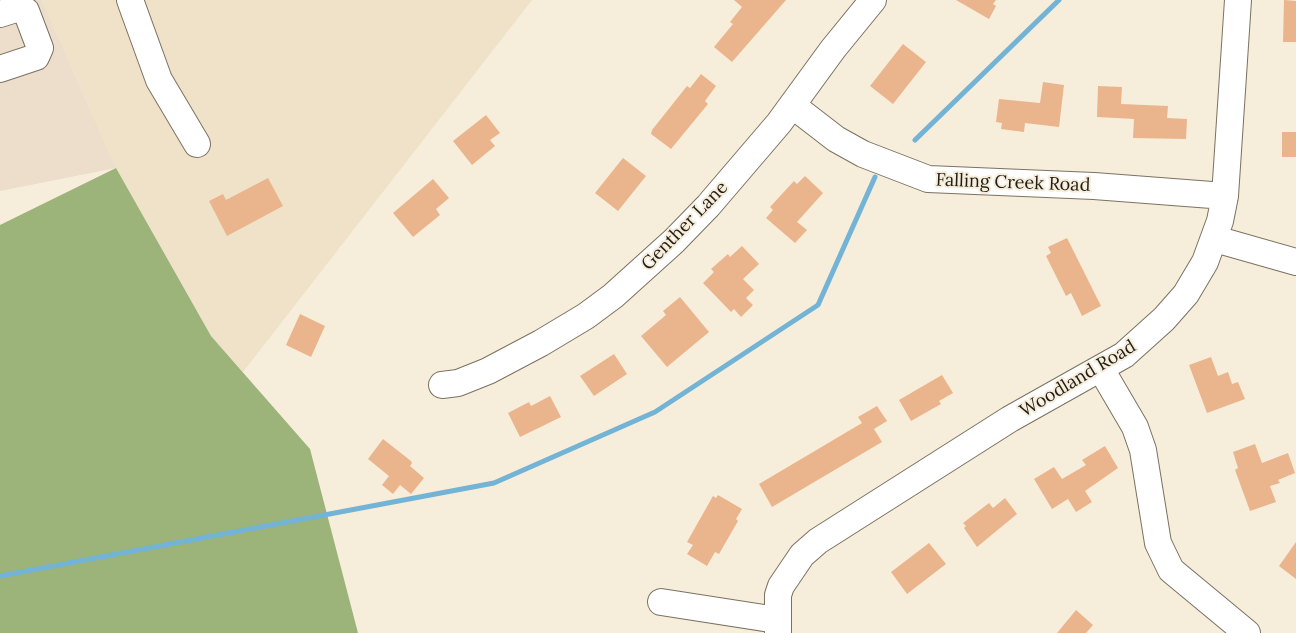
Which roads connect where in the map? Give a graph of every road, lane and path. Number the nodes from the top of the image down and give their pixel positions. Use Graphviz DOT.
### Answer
graph roads {
  1 [pos="130,0"];
  2 [pos="873,0"];
  3 [pos="1238,0"];
  4 [pos="0,14"];
  5 [pos="0,69"];
  6 [pos="792,105"];
  7 [pos="197,144"];
  8 [pos="1225,196"];
  9 [pos="1215,239"];
  10 [pos="1296,262"];
  11 [pos="1101,369"];
  12 [pos="442,385"];
  13 [pos="661,602"];
  14 [pos="778,627"];
  15 [pos="1247,633"];
  1 -- 7 [label="street"];
  2 -- 6 [label="street, Genther Lane"];
  3 -- 8 [label="street, Woodland Road"];
  4 -- 5 [label="street"];
  6 -- 8 [label="street, Falling Creek Road"];
  6 -- 12 [label="street, Genther Lane"];
  8 -- 9 [label="street, Woodland Road"];
  9 -- 10 [label="street"];
  9 -- 11 [label="street, Woodland Road"];
  11 -- 14 [label="street, Woodland Road"];
  11 -- 15 [label="street"];
  13 -- 14 [label="street"];
}
